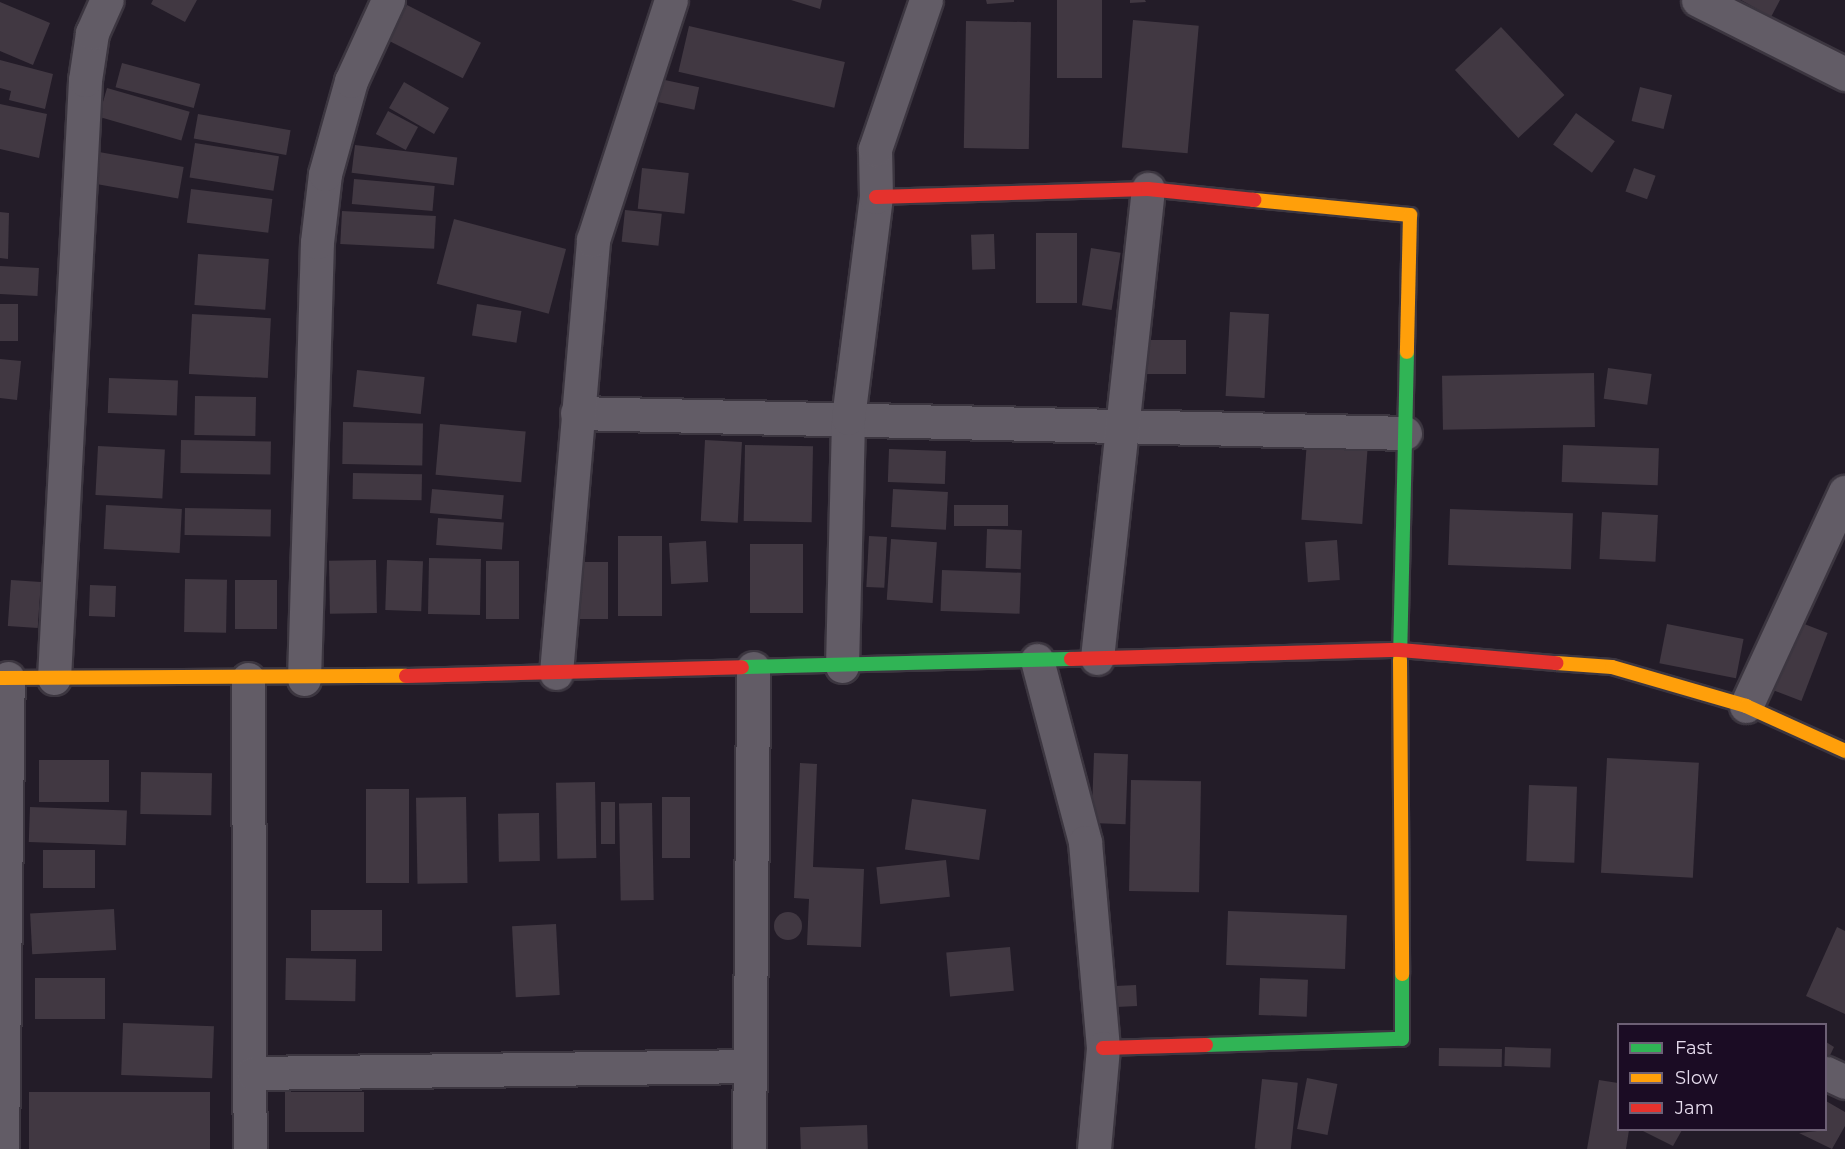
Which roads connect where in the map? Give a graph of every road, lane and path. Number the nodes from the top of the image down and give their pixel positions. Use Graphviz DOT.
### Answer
graph roads {
  1 [pos="107,0"];
  2 [pos="388,0"];
  3 [pos="671,0"];
  4 [pos="926,0"];
  5 [pos="1698,0"];
  6 [pos="1845,74"];
  7 [pos="1148,189"];
  8 [pos="876,197"];
  9 [pos="577,413"];
  10 [pos="848,418"];
  11 [pos="1123,425"];
  12 [pos="1405,433"];
  13 [pos="1845,492"];
  14 [pos="1400,650"];
  15 [pos="1097,658"];
  16 [pos="1037,660"];
  17 [pos="842,666"];
  18 [pos="753,668"];
  19 [pos="556,673"];
  20 [pos="4,678"];
  21 [pos="54,678"];
  22 [pos="248,679"];
  23 [pos="304,679"];
  24 [pos="1746,706"];
  25 [pos="1845,750"];
  26 [pos="1102,1048"];
  27 [pos="749,1066"];
  28 [pos="253,1073"];
  29 [pos="1827,1073"];
  30 [pos="1845,1082"];
  31 [pos="2,1149"];
  32 [pos="250,1149"];
  33 [pos="748,1149"];
  34 [pos="1094,1149"];
  1 -- 21 [label="street"];
  2 -- 23 [label="street"];
  3 -- 9 [label="street"];
  4 -- 8 [label="street"];
  5 -- 6 [label="street"];
  7 -- 8 [label="street"];
  7 -- 11 [label="street"];
  7 -- 12 [label="street"];
  8 -- 10 [label="street"];
  9 -- 10 [label="street"];
  9 -- 19 [label="street"];
  10 -- 11 [label="street"];
  10 -- 17 [label="street"];
  11 -- 12 [label="street"];
  11 -- 15 [label="street"];
  12 -- 14 [label="street"];
  13 -- 24 [label="street"];
  14 -- 15 [label="street"];
  14 -- 24 [label="street"];
  14 -- 26 [label="street"];
  15 -- 16 [label="street"];
  16 -- 17 [label="street"];
  16 -- 26 [label="street"];
  17 -- 18 [label="street"];
  18 -- 19 [label="street"];
  18 -- 27 [label="street"];
  19 -- 23 [label="street"];
  20 -- 21 [label="street"];
  20 -- 31 [label="street"];
  21 -- 22 [label="street"];
  22 -- 23 [label="street"];
  22 -- 28 [label="street"];
  24 -- 25 [label="street"];
  26 -- 34 [label="street"];
  27 -- 28 [label="street"];
  27 -- 33 [label="street"];
  28 -- 32 [label="street"];
  29 -- 30 [label="street"];
}
